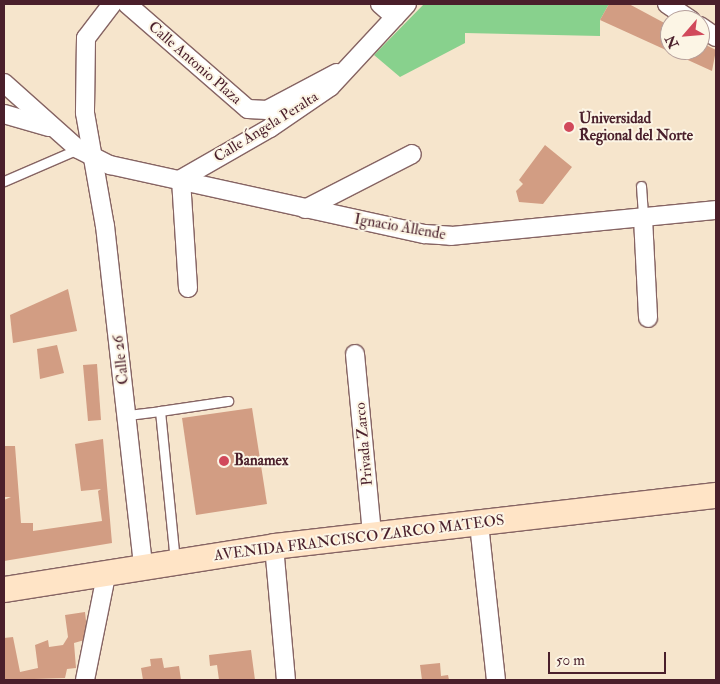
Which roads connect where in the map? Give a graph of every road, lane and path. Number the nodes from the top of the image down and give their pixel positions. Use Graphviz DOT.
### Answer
graph roads {
  1 [pos="112,4"];
  2 [pos="127,4"];
  3 [pos="380,4"];
  4 [pos="407,4"];
  5 [pos="395,17"];
  6 [pos="348,71"];
  7 [pos="4,83"];
  8 [pos="4,114"];
  9 [pos="52,128"];
  10 [pos="84,152"];
  11 [pos="412,154"];
  12 [pos="181,179"];
  13 [pos="4,181"];
  14 [pos="641,186"];
  15 [pos="305,209"];
  16 [pos="716,210"];
  17 [pos="643,218"];
  18 [pos="188,288"];
  19 [pos="648,318"];
  20 [pos="355,354"];
  21 [pos="228,401"];
  22 [pos="160,411"];
  23 [pos="128,415"];
  24 [pos="716,495"];
  25 [pos="478,524"];
  26 [pos="372,535"];
  27 [pos="274,546"];
  28 [pos="175,560"];
  29 [pos="142,565"];
  30 [pos="107,570"];
  31 [pos="4,589"];
  32 [pos="85,680"];
  33 [pos="286,680"];
  34 [pos="496,680"];
  1 -- 10 [label="street, Calle 26"];
  2 -- 6 [label="street, Calle Antonio Plaza"];
  3 -- 5 [label="street"];
  4 -- 5 [label="street, Calle Ángela Peralta"];
  5 -- 6 [label="street, Calle Ángela Peralta"];
  6 -- 12 [label="street, Calle Ángela Peralta"];
  7 -- 9 [label="street, Ignacio Allende"];
  8 -- 9 [label="street"];
  9 -- 10 [label="street, Ignacio Allende"];
  10 -- 12 [label="street, Ignacio Allende"];
  10 -- 13 [label="lane"];
  10 -- 23 [label="street, Calle 26"];
  11 -- 15 [label="street"];
  12 -- 15 [label="street, Ignacio Allende"];
  12 -- 18 [label="street"];
  14 -- 17 [label="lane"];
  15 -- 17 [label="street, Ignacio Allende"];
  16 -- 17 [label="street, Ignacio Allende"];
  17 -- 19 [label="street"];
  20 -- 26 [label="street, Privada Zarco"];
  21 -- 22 [label="lane"];
  22 -- 23 [label="lane"];
  22 -- 28 [label="lane"];
  23 -- 29 [label="street, Calle 26"];
  24 -- 25 [label="main road, AVENIDA FRANCISCO ZARCO MATEOS"];
  25 -- 26 [label="main road, AVENIDA FRANCISCO ZARCO MATEOS"];
  25 -- 34 [label="street"];
  26 -- 27 [label="main road, AVENIDA FRANCISCO ZARCO MATEOS"];
  27 -- 28 [label="main road, AVENIDA FRANCISCO ZARCO MATEOS"];
  27 -- 33 [label="street"];
  28 -- 29 [label="main road, AVENIDA FRANCISCO ZARCO MATEOS"];
  29 -- 30 [label="main road, AVENIDA FRANCISCO ZARCO MATEOS"];
  30 -- 31 [label="main road, AVENIDA FRANCISCO ZARCO MATEOS"];
  30 -- 32 [label="street"];
}
